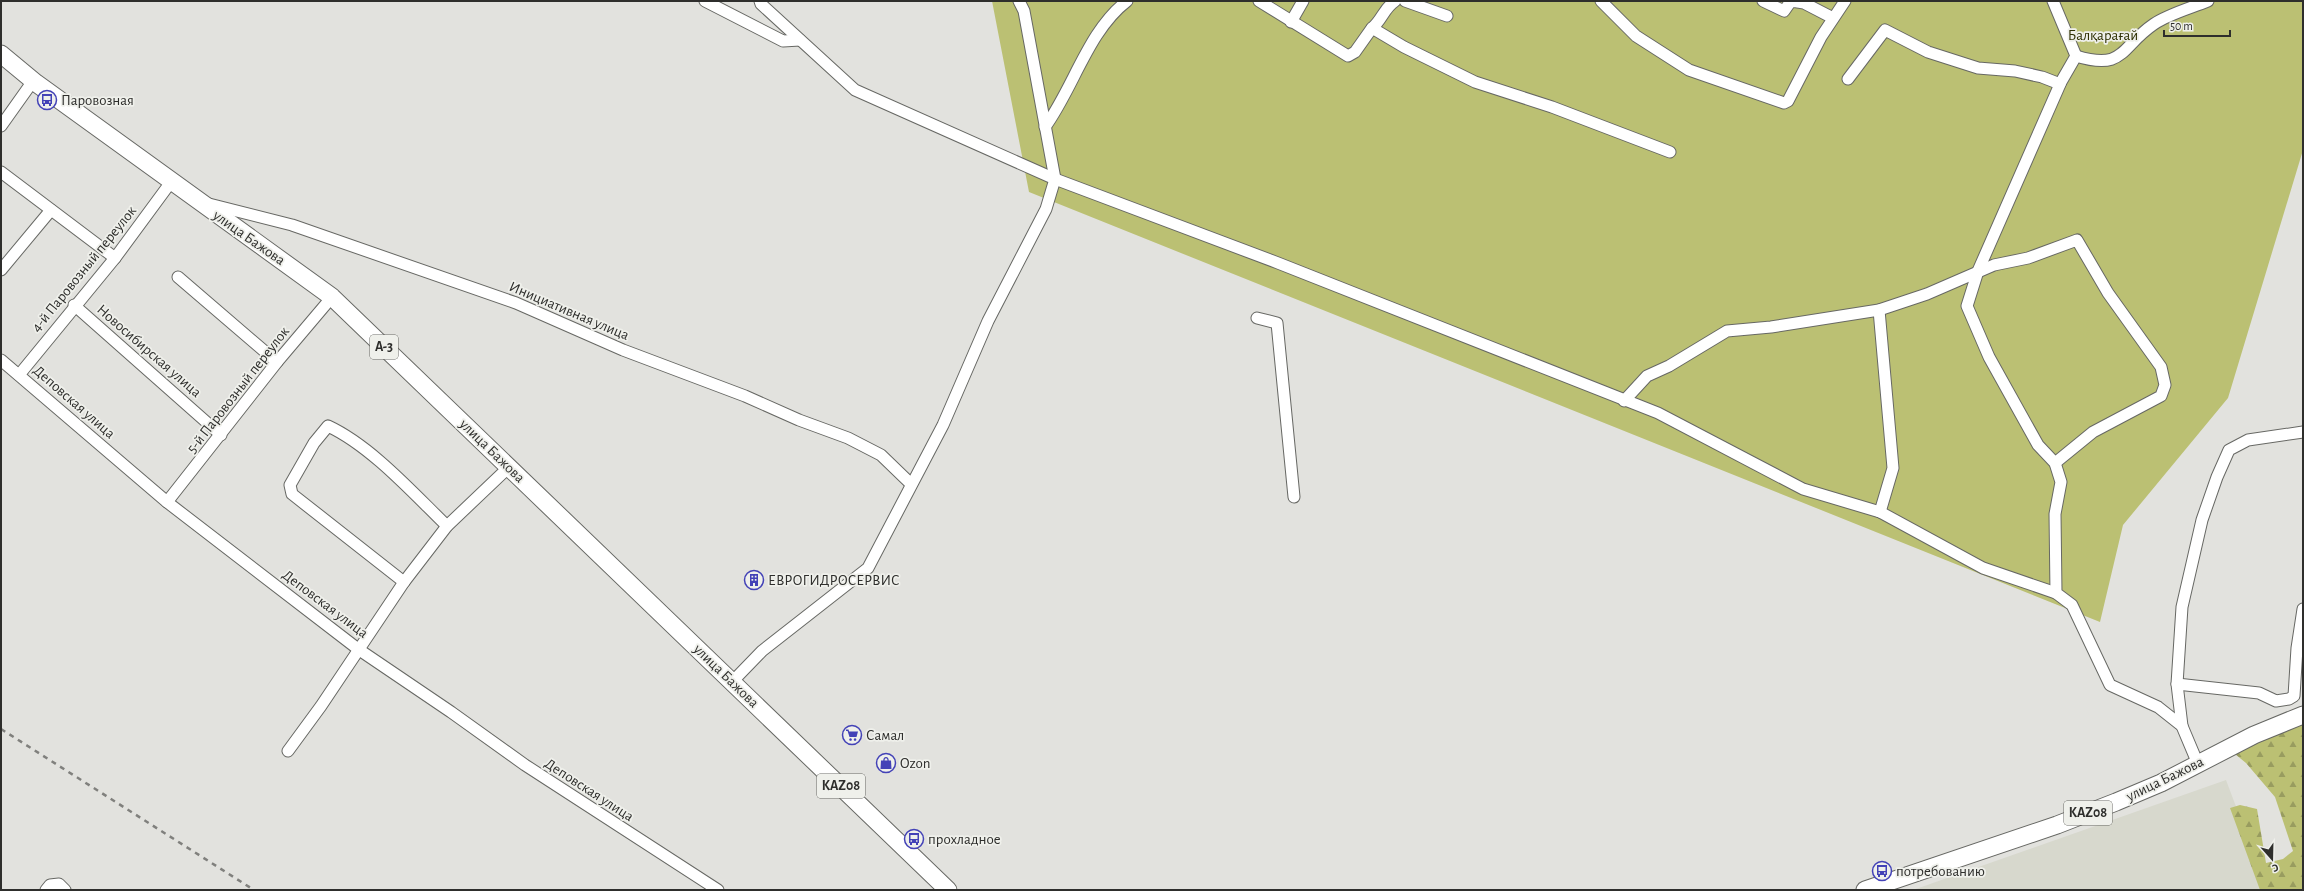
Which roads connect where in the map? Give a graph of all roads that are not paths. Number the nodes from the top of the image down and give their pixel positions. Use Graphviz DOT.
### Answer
graph roads {
  1 [pos="705,1"];
  2 [pos="760,1"];
  3 [pos="1019,1"];
  4 [pos="1127,1"];
  5 [pos="1259,1"];
  6 [pos="1303,1"];
  7 [pos="1395,1"];
  8 [pos="1405,1"];
  9 [pos="1601,1"];
  10 [pos="1763,1"];
  11 [pos="1845,1"];
  12 [pos="2053,1"];
  13 [pos="2208,1"];
  14 [pos="1447,16"];
  15 [pos="1833,18"];
  16 [pos="1291,22"];
  17 [pos="1372,28"];
  18 [pos="800,40"];
  19 [pos="1,54"];
  20 [pos="2076,56"];
  21 [pos="1848,79"];
  22 [pos="33,81"];
  23 [pos="2060,84"];
  24 [pos="1,126"];
  25 [pos="1045,127"];
  26 [pos="1670,152"];
  27 [pos="1,172"];
  28 [pos="1055,179"];
  29 [pos="171,182"];
  30 [pos="197,201"];
  31 [pos="51,210"];
  32 [pos="115,258"];
  33 [pos="1,270"];
  34 [pos="1978,271"];
  35 [pos="178,277"];
  36 [pos="332,297"];
  37 [pos="74,305"];
  38 [pos="1879,310"];
  39 [pos="1257,318"];
  40 [pos="1,360"];
  41 [pos="277,362"];
  42 [pos="19,375"];
  43 [pos="1624,400"];
  44 [pos="2303,432"];
  45 [pos="221,435"];
  46 [pos="2054,464"];
  47 [pos="509,468"];
  48 [pos="911,484"];
  49 [pos="1294,497"];
  50 [pos="167,502"];
  51 [pos="1880,512"];
  52 [pos="447,526"];
  53 [pos="404,582"];
  54 [pos="2056,592"];
  55 [pos="2303,609"];
  56 [pos="358,649"];
  57 [pos="732,682"];
  58 [pos="2177,684"];
  59 [pos="2303,715"];
  60 [pos="2182,726"];
  61 [pos="288,751"];
  62 [pos="2198,764"];
  63 [pos="46,890"];
  64 [pos="65,890"];
  65 [pos="718,890"];
  66 [pos="948,890"];
  67 [pos="1865,890"];
  1 -- 18 [label="street"];
  2 -- 18 [label="street"];
  3 -- 25 [label="street"];
  4 -- 25 [label="street"];
  5 -- 16 [label="street"];
  6 -- 16 [label="street"];
  7 -- 17 [label="street"];
  8 -- 14 [label="street"];
  9 -- 15 [label="street"];
  10 -- 15 [label="street"];
  11 -- 15 [label="street"];
  12 -- 20 [label="street"];
  13 -- 20 [label="street"];
  16 -- 17 [label="street"];
  17 -- 26 [label="street"];
  18 -- 28 [label="street"];
  19 -- 22 [label="highway, улица Бажова / A-3"];
  20 -- 23 [label="street"];
  21 -- 23 [label="street"];
  22 -- 24 [label="street"];
  22 -- 29 [label="highway, улица Бажова / A-3"];
  23 -- 34 [label="street"];
  25 -- 28 [label="street"];
  27 -- 31 [label="street"];
  28 -- 43 [label="street"];
  28 -- 48 [label="street"];
  29 -- 30 [label="highway, улица Бажова / A-3"];
  29 -- 32 [label="street, 4-й Паровозный переулок"];
  30 -- 36 [label="highway, улица Бажова / A-3"];
  30 -- 48 [label="street, Инициативная улица"];
  31 -- 32 [label="street"];
  31 -- 33 [label="street"];
  32 -- 37 [label="street, 4-й Паровозный переулок"];
  34 -- 38 [label="street"];
  34 -- 46 [label="street"];
  34 -- 46 [label="street"];
  35 -- 41 [label="street"];
  36 -- 41 [label="street, 5-й Паровозный переулок"];
  36 -- 47 [label="highway, улица Бажова / A-3"];
  37 -- 42 [label="street, 4-й Паровозный переулок"];
  37 -- 45 [label="street, Новосибирская улица"];
  38 -- 43 [label="street"];
  38 -- 51 [label="street"];
  39 -- 49 [label="street"];
  40 -- 42 [label="street, Деповская улица"];
  41 -- 45 [label="street, 5-й Паровозный переулок"];
  42 -- 50 [label="street, Деповская улица"];
  43 -- 51 [label="street"];
  44 -- 58 [label="street"];
  45 -- 50 [label="street, 5-й Паровозный переулок"];
  46 -- 54 [label="street"];
  47 -- 52 [label="street"];
  47 -- 57 [label="highway, улица Бажова / A-3"];
  48 -- 57 [label="street"];
  50 -- 56 [label="street, Деповская улица"];
  51 -- 54 [label="street"];
  52 -- 53 [label="street"];
  52 -- 53 [label="street"];
  53 -- 56 [label="street"];
  54 -- 60 [label="street"];
  55 -- 58 [label="street"];
  56 -- 61 [label="street"];
  56 -- 65 [label="street, Деповская улица"];
  57 -- 66 [label="highway, улица Бажова / KAZ08"];
  58 -- 60 [label="street"];
  59 -- 62 [label="highway, улица Бажова / KAZ08"];
  60 -- 62 [label="street"];
  62 -- 67 [label="highway, улица Бажова / KAZ08"];
  63 -- 64 [label="street"];
}
